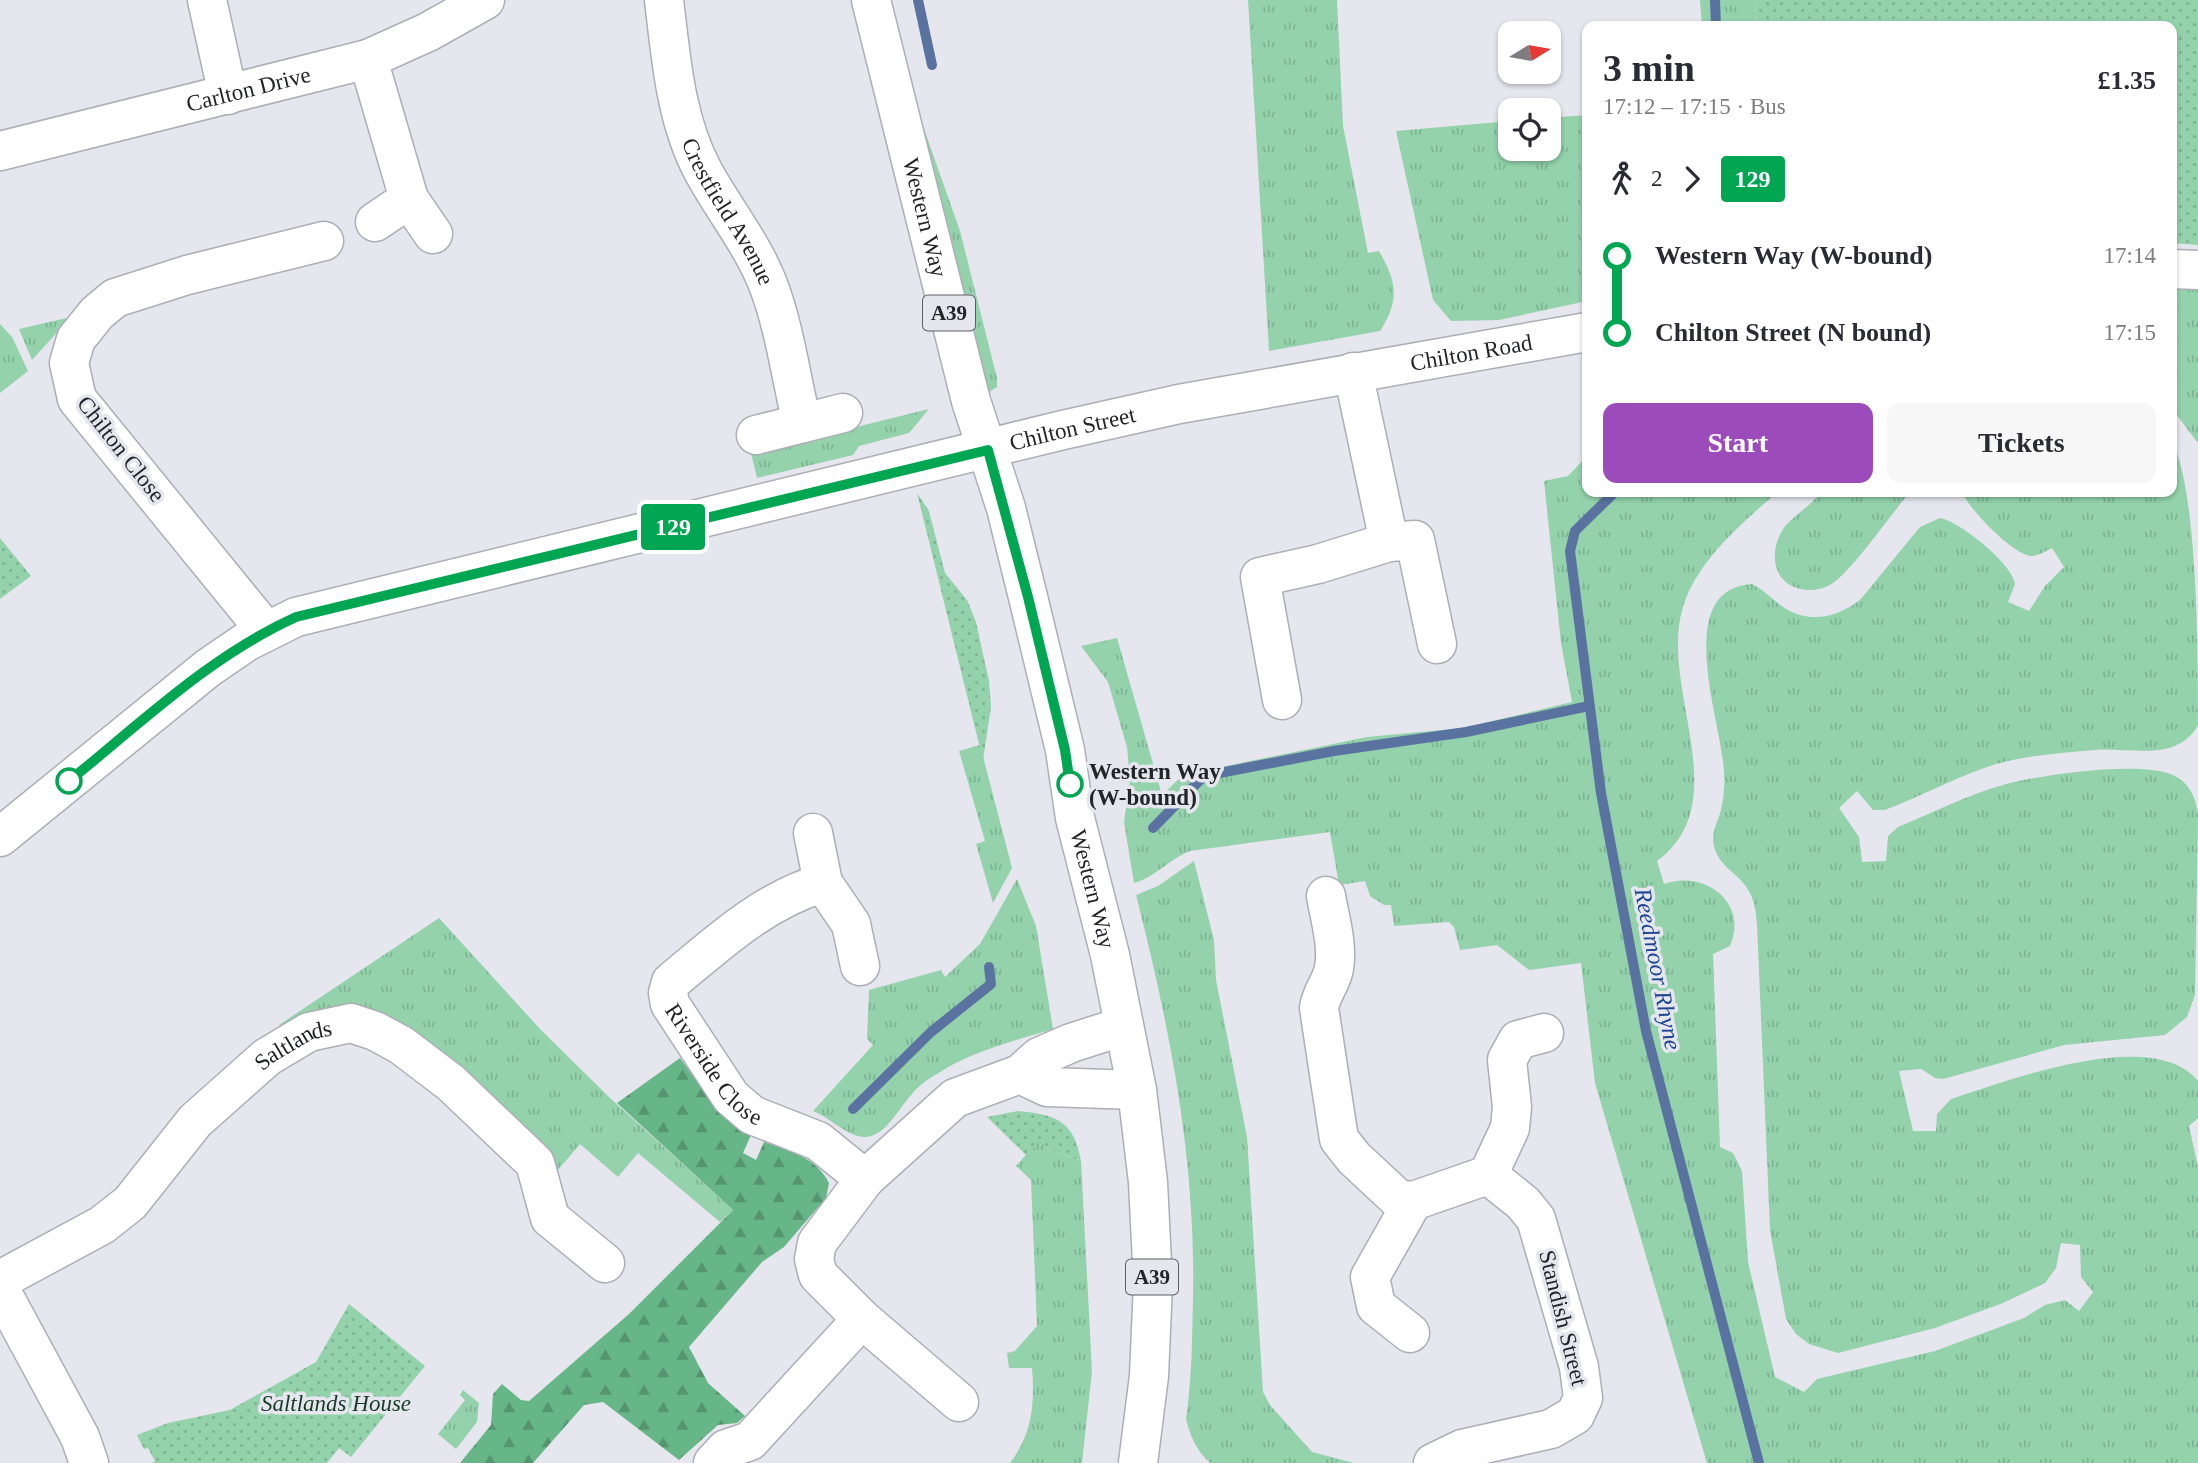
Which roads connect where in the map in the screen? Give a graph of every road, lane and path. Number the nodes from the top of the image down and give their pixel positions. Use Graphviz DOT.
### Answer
graph roads {
  1 [pos="207,0"];
  2 [pos="485,0"];
  3 [pos="664,0"];
  4 [pos="871,0"];
  5 [pos="368,59"];
  6 [pos="228,95"];
  7 [pos="0,151"];
  8 [pos="409,199"];
  9 [pos="375,222"];
  10 [pos="433,234"];
  11 [pos="324,241"];
  12 [pos="2177,269"];
  13 [pos="2198,271"];
  14 [pos="1582,333"];
  15 [pos="1353,372"];
  16 [pos="843,413"];
  17 [pos="802,423"];
  18 [pos="756,435"];
  19 [pos="988,450"];
  20 [pos="1389,542"];
  21 [pos="266,631"];
  22 [pos="1437,645"];
  23 [pos="1282,701"];
  24 [pos="813,833"];
  25 [pos="0,837"];
  26 [pos="823,883"];
  27 [pos="1326,896"];
  28 [pos="860,966"];
  29 [pos="1124,1026"];
  30 [pos="1544,1033"];
  31 [pos="1020,1074"];
  32 [pos="1138,1090"];
  33 [pos="1488,1175"];
  34 [pos="865,1179"];
  35 [pos="1413,1201"];
  36 [pos="605,1263"];
  37 [pos="0,1280"];
  38 [pos="0,1289"];
  39 [pos="862,1319"];
  40 [pos="1410,1333"];
  41 [pos="959,1402"];
  42 [pos="89,1463"];
  43 [pos="713,1463"];
  44 [pos="1138,1463"];
  45 [pos="1433,1463"];
  1 -- 6 [label="street"];
  2 -- 5 [label="street, Carlton Drive"];
  3 -- 17 [label="street, Crestfield Avenue"];
  4 -- 19 [label="street, Western Way / A39"];
  5 -- 6 [label="street, Carlton Drive"];
  5 -- 8 [label="street"];
  6 -- 7 [label="street, Carlton Drive"];
  8 -- 9 [label="street"];
  8 -- 10 [label="street"];
  11 -- 21 [label="street, Chilton Close"];
  12 -- 13 [label="street"];
  14 -- 15 [label="street, Chilton Road"];
  15 -- 19 [label="street, Chilton Street"];
  15 -- 20 [label="street"];
  16 -- 17 [label="street"];
  17 -- 18 [label="street"];
  19 -- 21 [label="street, Chilton Street"];
  19 -- 29 [label="street, Western Way / A39"];
  20 -- 22 [label="street"];
  20 -- 23 [label="street"];
  21 -- 25 [label="street, Chilton Street"];
  24 -- 26 [label="street"];
  26 -- 28 [label="street"];
  26 -- 34 [label="street, Riverside Close"];
  27 -- 35 [label="street"];
  29 -- 31 [label="street"];
  29 -- 32 [label="street, Western Way / A39"];
  30 -- 33 [label="street"];
  31 -- 32 [label="street"];
  31 -- 34 [label="street"];
  32 -- 44 [label="street, Western Way / A39"];
  33 -- 35 [label="street"];
  33 -- 45 [label="street, Standish Street"];
  34 -- 39 [label="street"];
  35 -- 40 [label="street"];
  36 -- 37 [label="street, Saltlands"];
  38 -- 42 [label="street"];
  39 -- 41 [label="street"];
  39 -- 43 [label="street"];
}
